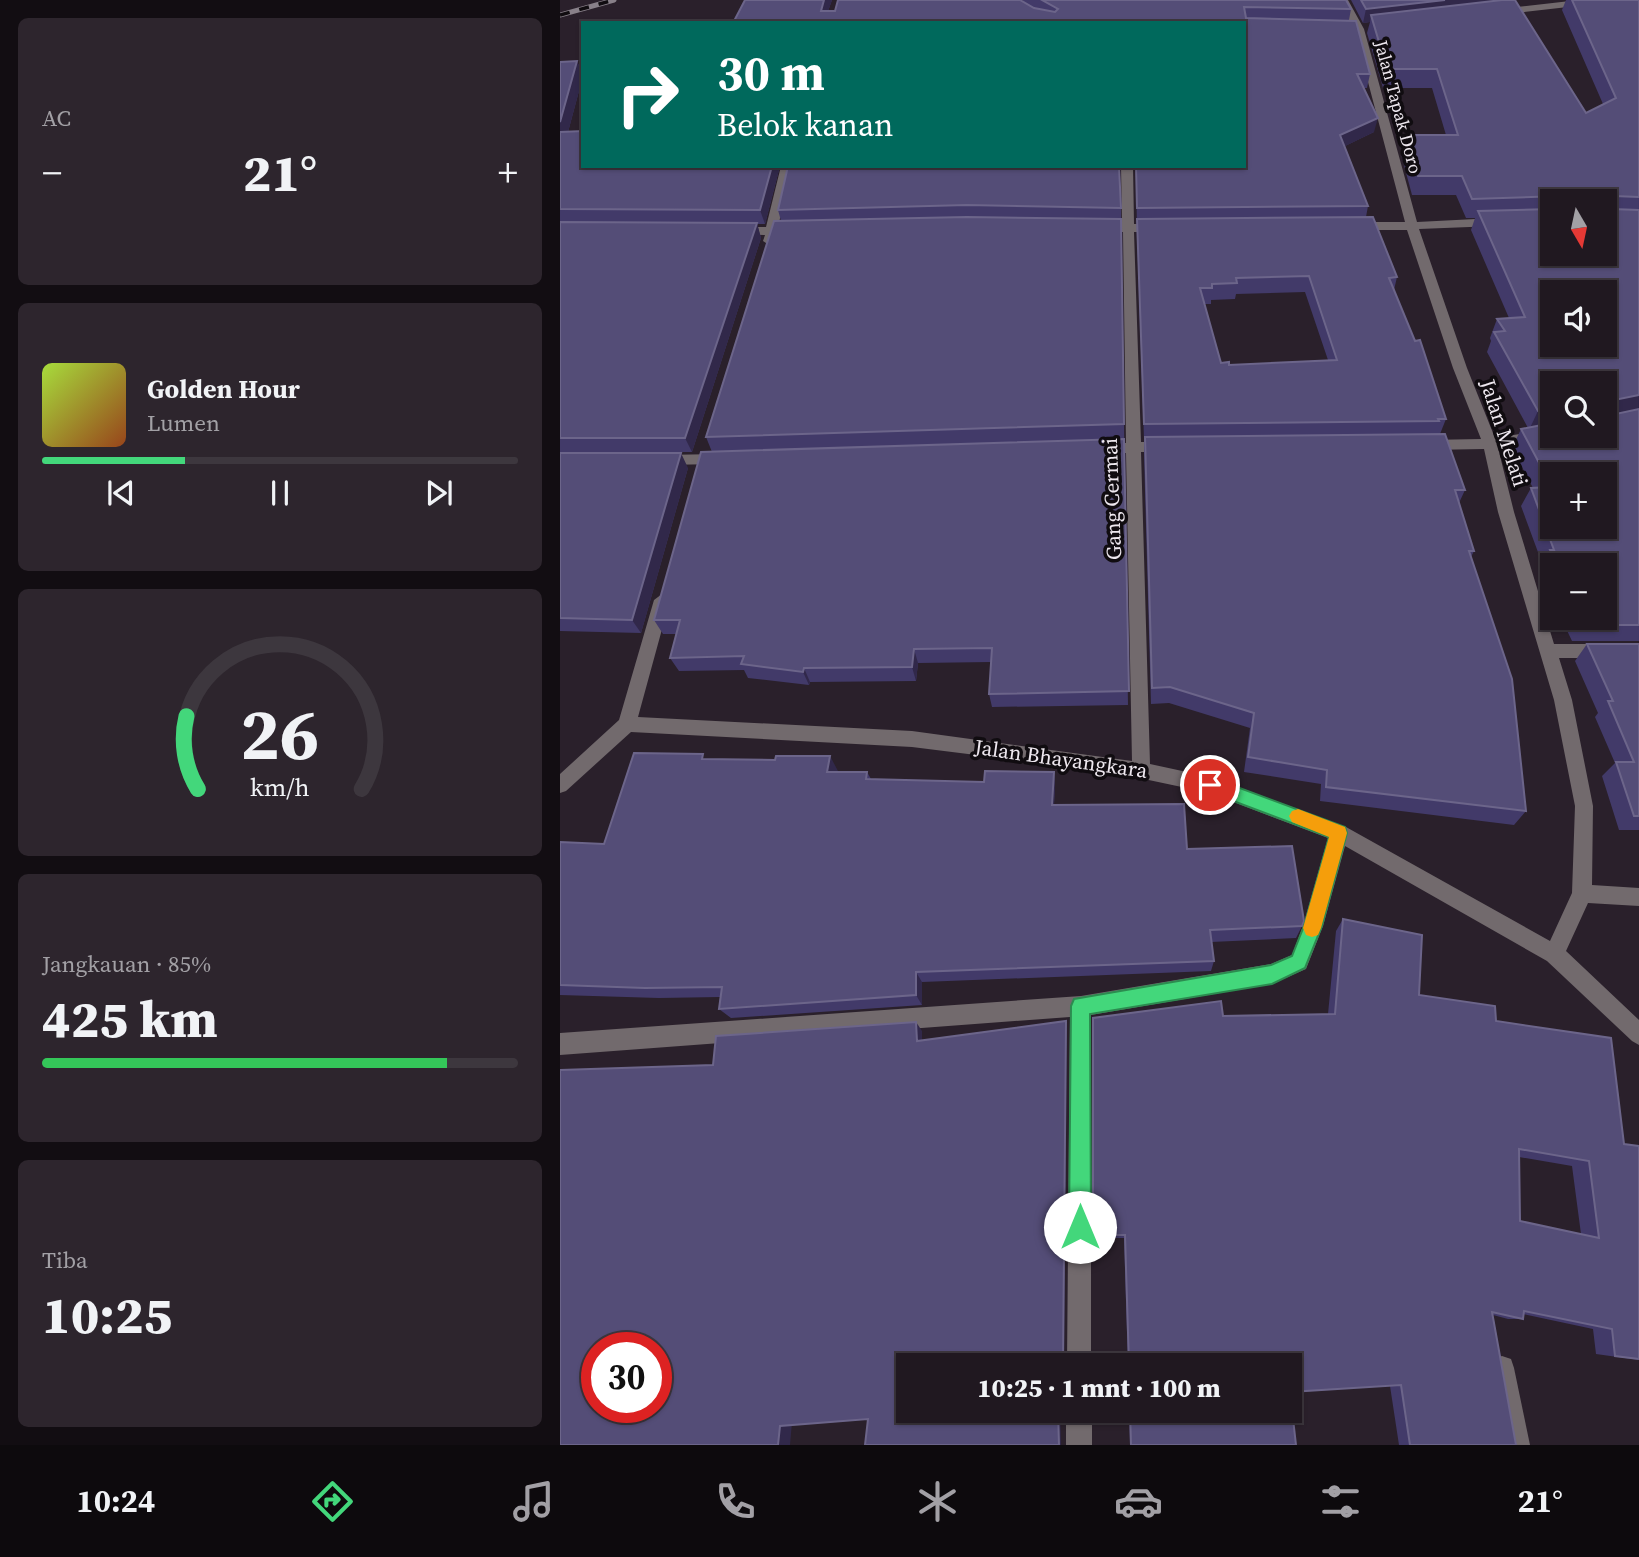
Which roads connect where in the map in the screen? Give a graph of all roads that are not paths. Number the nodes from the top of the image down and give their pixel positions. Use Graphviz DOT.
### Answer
graph roads {
  1 [pos="1343,0"];
  2 [pos="1603,0"];
  3 [pos="1489,14"];
  4 [pos="1372,27"];
  5 [pos="1346,29"];
  6 [pos="1359,29"];
  7 [pos="787,168"];
  8 [pos="1127,168"];
  9 [pos="1515,221"];
  10 [pos="1336,226"];
  11 [pos="1412,226"];
  12 [pos="1088,228"];
  13 [pos="1167,228"];
  14 [pos="1128,229"];
  15 [pos="717,230"];
  16 [pos="811,230"];
  17 [pos="772,231"];
  18 [pos="765,252"];
  19 [pos="1540,436"];
  20 [pos="1490,444"];
  21 [pos="1407,445"];
  22 [pos="1132,447"];
  23 [pos="1187,447"];
  24 [pos="1090,449"];
  25 [pos="742,458"];
  26 [pos="649,460"];
  27 [pos="665,589"];
  28 [pos="1548,651"];
  29 [pos="1639,651"];
  30 [pos="627,724"];
  31 [pos="1141,769"];
  32 [pos="560,785"];
  33 [pos="1339,833"];
  34 [pos="1582,894"];
  35 [pos="1639,897"];
  36 [pos="1554,954"];
  37 [pos="1081,1006"];
  38 [pos="1639,1034"];
  39 [pos="560,1044"];
  40 [pos="1498,1344"];
  41 [pos="1079,1353"];
  42 [pos="1079,1423"];
  43 [pos="1079,1445"];
  44 [pos="1517,1445"];
  1 -- 6 [label="street, Jalan Tapak Doro"];
  2 -- 3 [label="street"];
  4 -- 6 [label="street"];
  5 -- 6 [label="street"];
  6 -- 11 [label="street, Jalan Tapak Doro"];
  7 -- 17 [label="street"];
  8 -- 14 [label="street, Gang Cermai"];
  9 -- 11 [label="street"];
  10 -- 11 [label="street"];
  11 -- 20 [label="street, Jalan Melati"];
  12 -- 14 [label="street"];
  13 -- 14 [label="street"];
  14 -- 22 [label="street, Gang Cermai"];
  15 -- 17 [label="street"];
  16 -- 17 [label="street"];
  17 -- 18 [label="street"];
  19 -- 20 [label="street"];
  20 -- 21 [label="street"];
  20 -- 28 [label="street, Jalan Melati"];
  22 -- 23 [label="street"];
  22 -- 24 [label="street"];
  22 -- 31 [label="street, Gang Cermai"];
  25 -- 26 [label="street"];
  27 -- 30 [label="street"];
  28 -- 29 [label="street"];
  28 -- 34 [label="street, Jalan Melati"];
  30 -- 31 [label="street, Jalan Bhayangkara"];
  30 -- 32 [label="street"];
  31 -- 33 [label="street, Jalan Bhayangkara"];
  33 -- 36 [label="street, Jalan Bhayangkara"];
  33 -- 37 [label="street"];
  34 -- 35 [label="street"];
  34 -- 36 [label="street, Jalan Melati"];
  36 -- 38 [label="street, Jalan Bhayangkara"];
  37 -- 39 [label="street"];
  37 -- 41 [label="street"];
  40 -- 44 [label="street"];
  42 -- 43 [label="street"];
}
